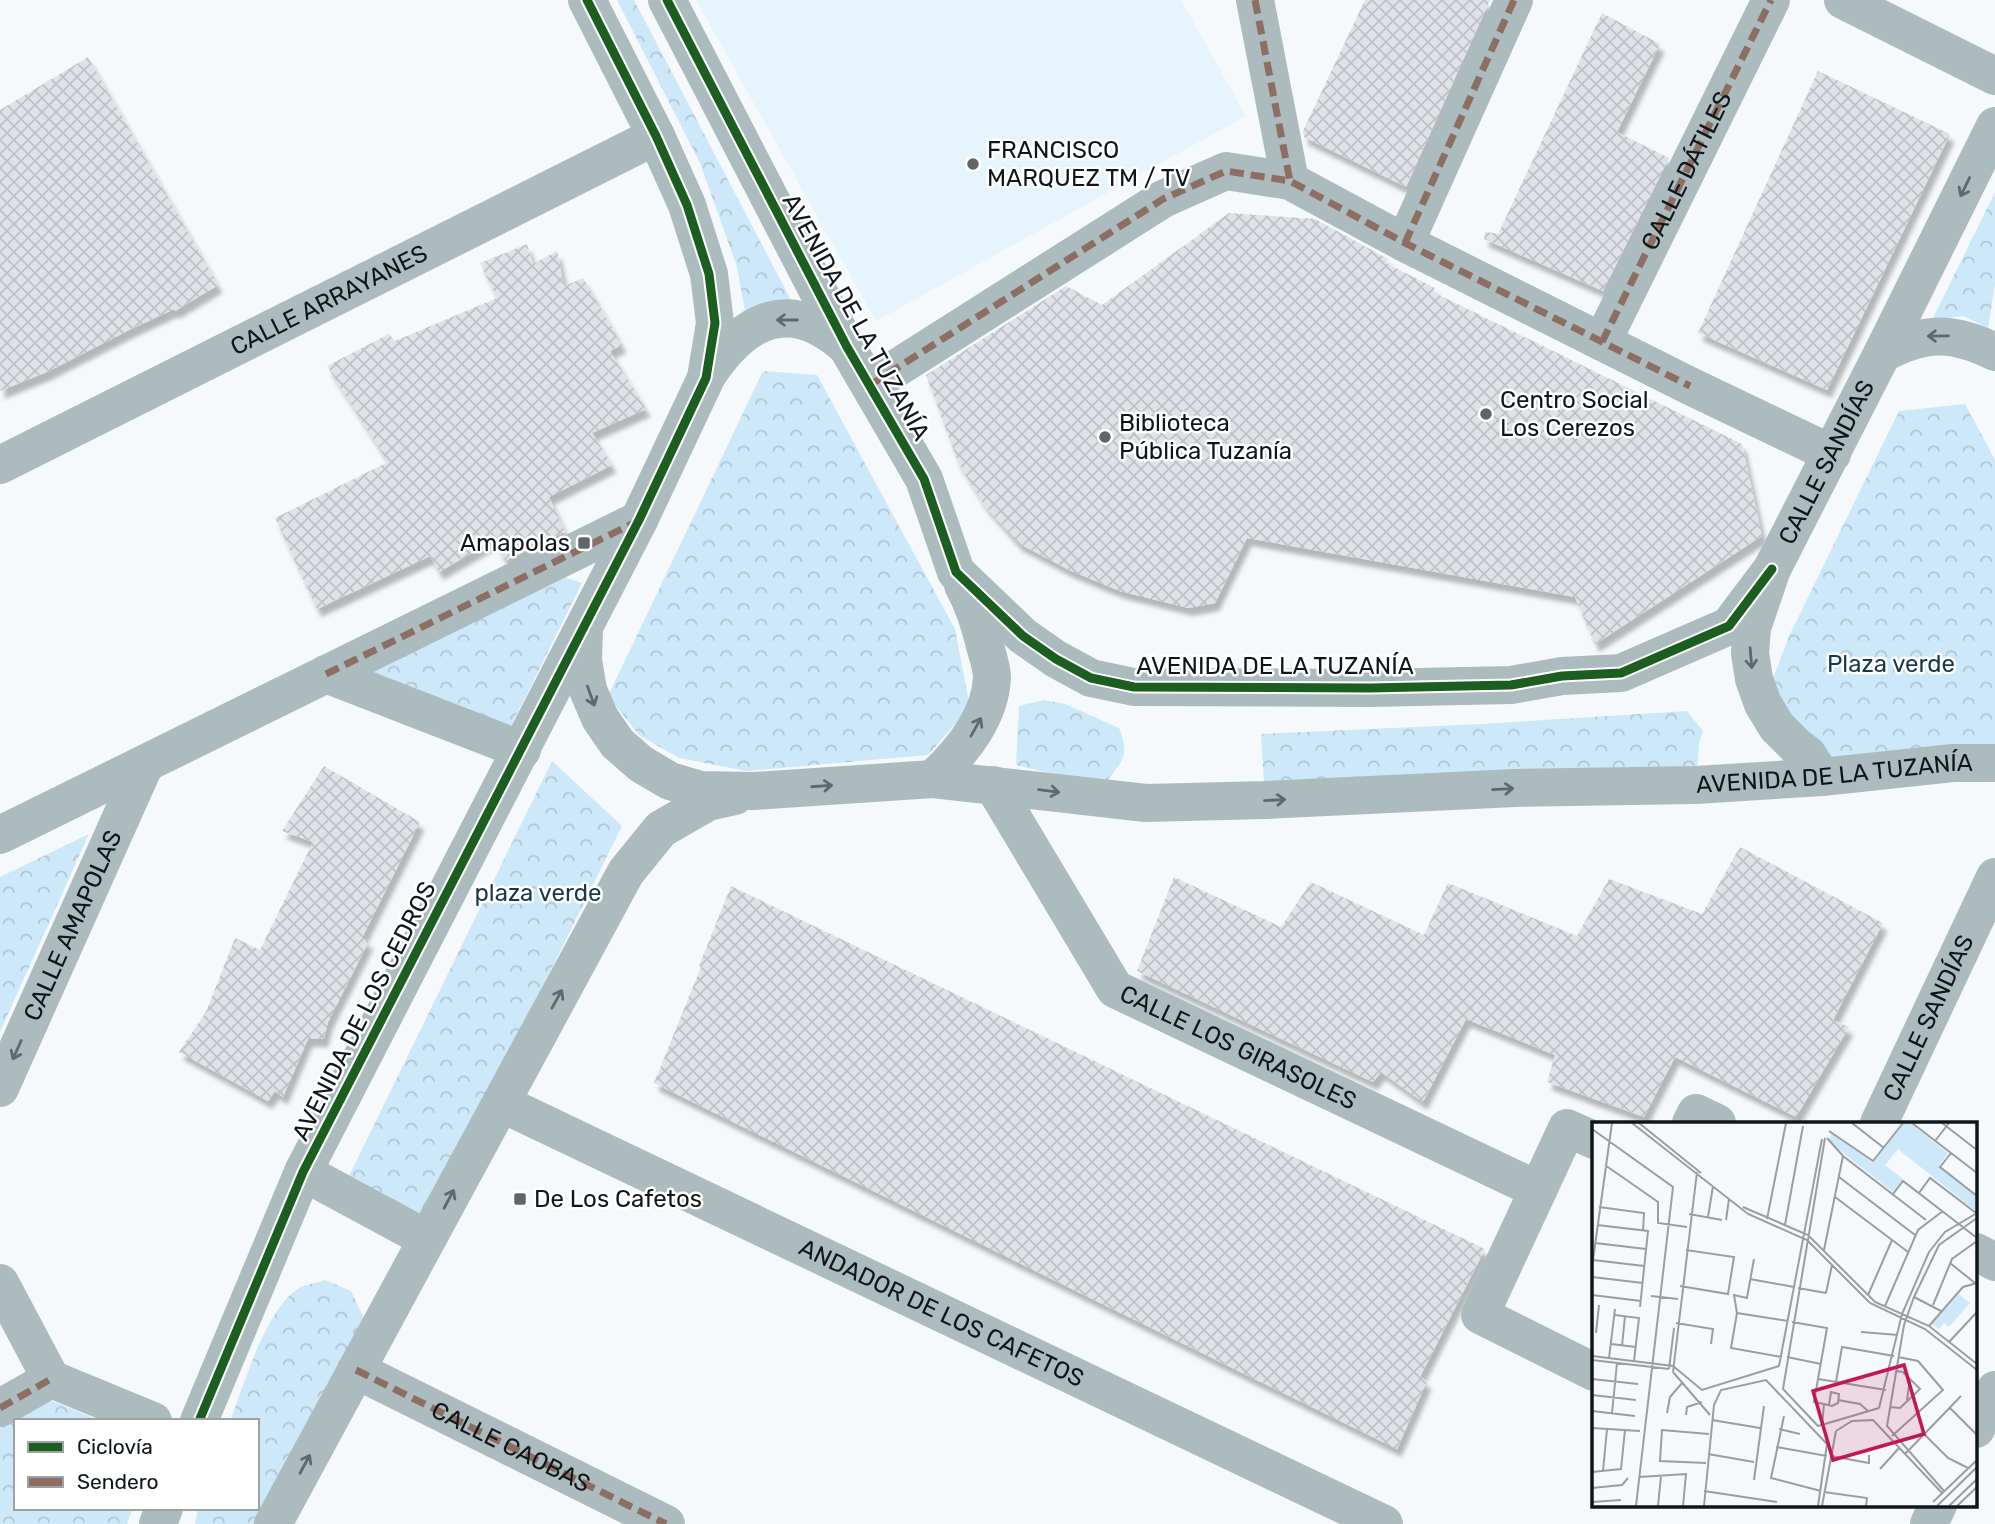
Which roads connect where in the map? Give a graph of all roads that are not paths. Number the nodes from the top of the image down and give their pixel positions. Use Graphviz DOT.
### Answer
graph roads {
  1 [pos="587,0"];
  2 [pos="667,0"];
  3 [pos="1255,0"];
  4 [pos="1514,0"];
  5 [pos="1771,0"];
  6 [pos="1843,0"];
  7 [pos="1995,76"];
  8 [pos="1995,126"];
  9 [pos="656,136"];
  10 [pos="1290,181"];
  11 [pos="1405,243"];
  12 [pos="1602,342"];
  13 [pos="847,347"];
  14 [pos="1995,352"];
  15 [pos="1882,354"];
  16 [pos="706,378"];
  17 [pos="870,385"];
  18 [pos="1832,454"];
  19 [pos="0,465"];
  20 [pos="639,520"];
  21 [pos="1772,569"];
  22 [pos="956,572"];
  23 [pos="584,629"];
  24 [pos="326,674"];
  25 [pos="522,750"];
  26 [pos="1995,763"];
  27 [pos="145,764"];
  28 [pos="1822,777"];
  29 [pos="933,779"];
  30 [pos="993,785"];
  31 [pos="754,791"];
  32 [pos="0,835"];
  33 [pos="1995,877"];
  34 [pos="0,1088"];
  35 [pos="501,1103"];
  36 [pos="1692,1122"];
  37 [pos="1715,1122"];
  38 [pos="1879,1122"];
  39 [pos="1592,1139"];
  40 [pos="303,1172"];
  41 [pos="1538,1190"];
  42 [pos="427,1239"];
  43 [pos="1978,1253"];
  44 [pos="1995,1262"];
  45 [pos="0,1283"];
  46 [pos="356,1370"];
  47 [pos="1592,1371"];
  48 [pos="51,1379"];
  49 [pos="0,1408"];
  50 [pos="148,1419"];
  51 [pos="200,1419"];
  52 [pos="1938,1506"];
  53 [pos="273,1524"];
  54 [pos="666,1524"];
  55 [pos="1384,1524"];
  56 [pos="1929,1524"];
  1 -- 9 [label="street"];
  2 -- 13 [label="street, AVENIDA DE LA TUZANÍA"];
  3 -- 10 [label="street"];
  4 -- 11 [label="street"];
  5 -- 12 [label="street, CALLE DÁTILES"];
  6 -- 7 [label="street"];
  8 -- 15 [label="street, CALLE SANDÍAS, one-way"];
  9 -- 16 [label="street"];
  9 -- 19 [label="street, CALLE ARRAYANES"];
  10 -- 11 [label="street"];
  10 -- 17 [label="street"];
  11 -- 12 [label="street"];
  12 -- 18 [label="street"];
  13 -- 16 [label="street, one-way"];
  13 -- 17 [label="street, AVENIDA DE LA TUZANÍA"];
  14 -- 15 [label="street, one-way"];
  15 -- 18 [label="street, CALLE SANDÍAS"];
  16 -- 20 [label="street"];
  17 -- 22 [label="street, AVENIDA DE LA TUZANÍA"];
  18 -- 21 [label="street, CALLE SANDÍAS"];
  20 -- 23 [label="street"];
  20 -- 24 [label="street, CALLE AMAPOLAS"];
  21 -- 22 [label="street, AVENIDA DE LA TUZANÍA"];
  21 -- 28 [label="street, one-way"];
  29 -- 22 [label="street, one-way"];
  23 -- 25 [label="street, AVENIDA DE LOS CEDROS"];
  23 -- 31 [label="street, one-way"];
  24 -- 25 [label="street"];
  24 -- 27 [label="street, CALLE AMAPOLAS"];
  25 -- 40 [label="street, AVENIDA DE LOS CEDROS"];
  26 -- 28 [label="street, AVENIDA DE LA TUZANÍA"];
  27 -- 32 [label="street, CALLE AMAPOLAS"];
  27 -- 34 [label="street, CALLE AMAPOLAS, one-way"];
  30 -- 28 [label="street, AVENIDA DE LA TUZANÍA, one-way"];
  29 -- 30 [label="street, AVENIDA DE LA TUZANÍA"];
  31 -- 29 [label="street, AVENIDA DE LA TUZANÍA, one-way"];
  30 -- 41 [label="street, CALLE LOS GIRASOLES"];
  35 -- 31 [label="street, one-way"];
  33 -- 38 [label="street, CALLE SANDÍAS"];
  42 -- 35 [label="street, one-way"];
  35 -- 55 [label="street, ANDADOR DE LOS CAFETOS"];
  36 -- 37 [label="street"];
  39 -- 41 [label="street"];
  40 -- 42 [label="street"];
  40 -- 51 [label="street, AVENIDA DE LOS CEDROS"];
  41 -- 47 [label="street"];
  42 -- 46 [label="street"];
  43 -- 44 [label="street"];
  45 -- 48 [label="street"];
  53 -- 46 [label="street, one-way"];
  46 -- 54 [label="street, CALLE CAOBAS"];
  48 -- 49 [label="street"];
  48 -- 50 [label="street"];
  52 -- 56 [label="street"];
}
